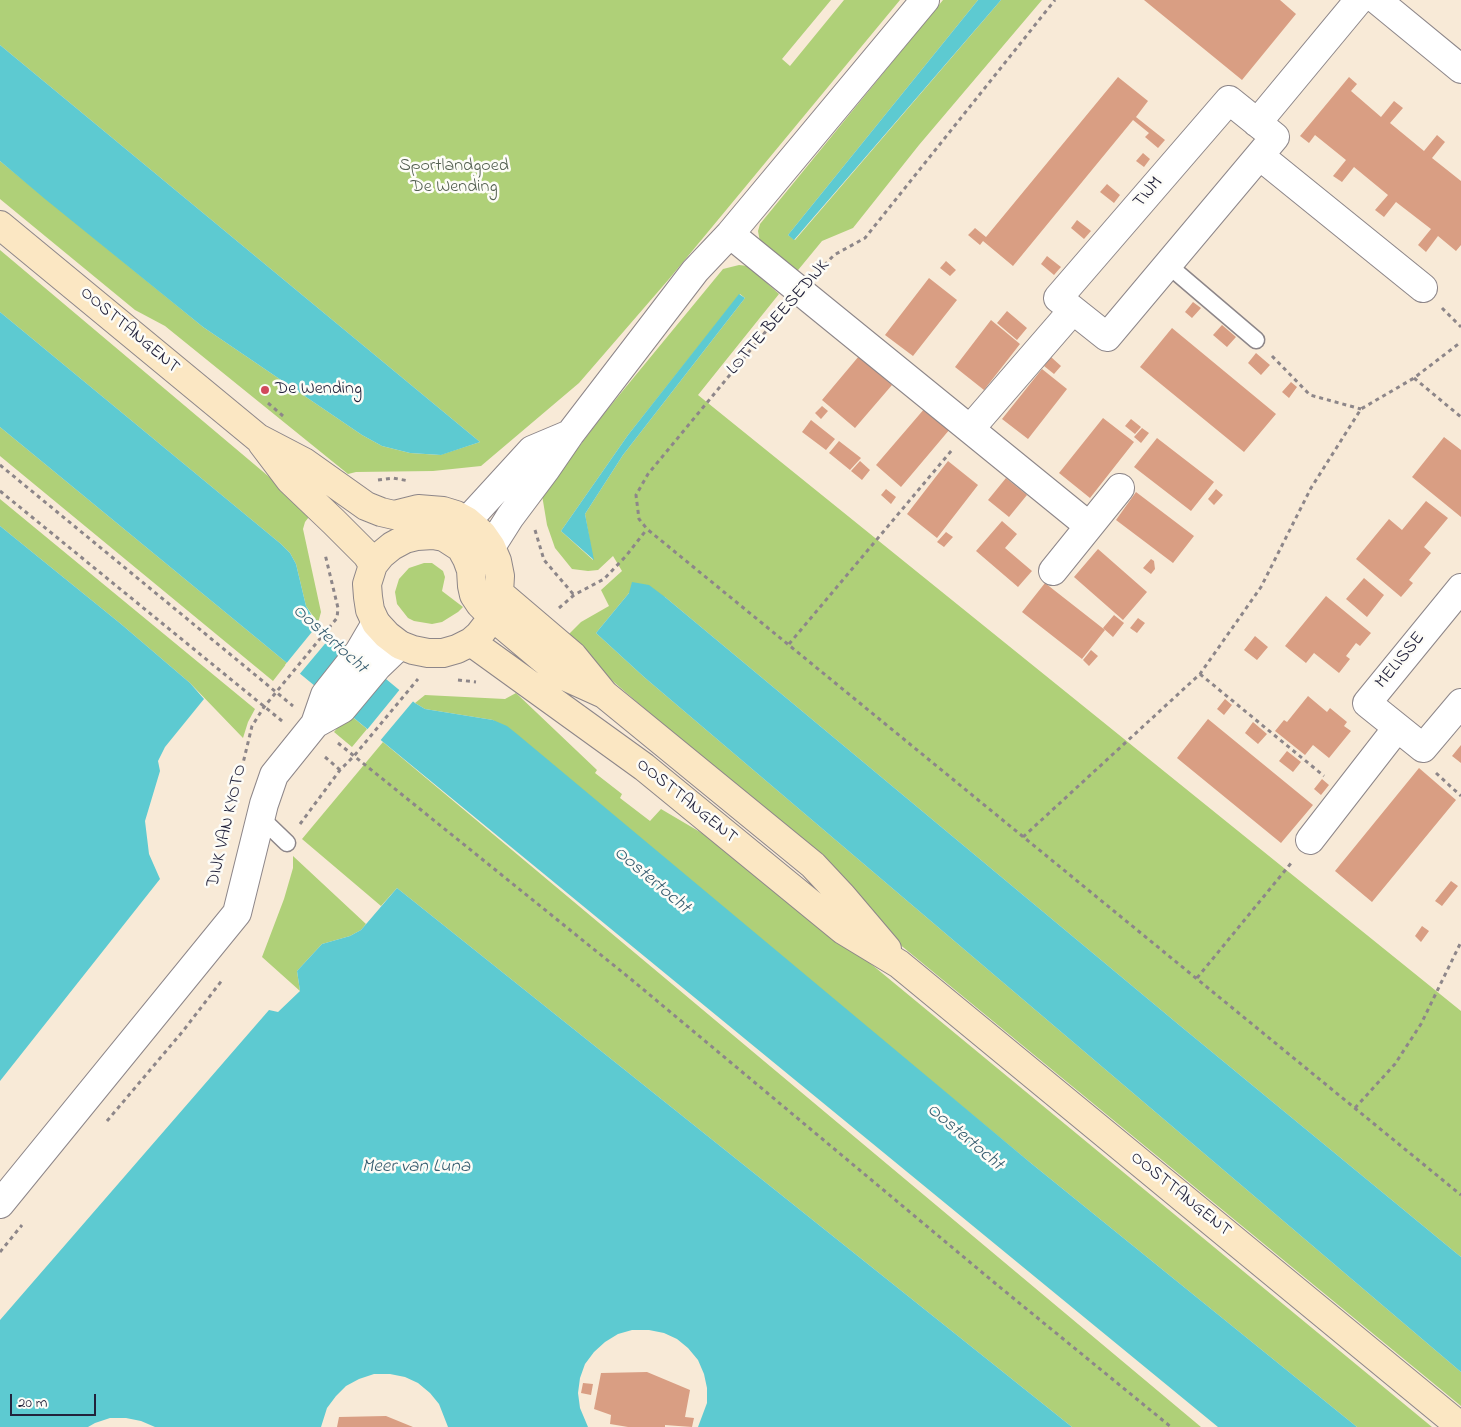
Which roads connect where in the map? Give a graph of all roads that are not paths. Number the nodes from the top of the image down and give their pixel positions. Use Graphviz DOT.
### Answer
graph roads {
  1 [pos="925,0"];
  2 [pos="1359,0"];
  3 [pos="1377,0"];
  4 [pos="1461,69"];
  5 [pos="1257,123"];
  6 [pos="1260,156"];
  7 [pos="0,225"];
  8 [pos="730,234"];
  9 [pos="1168,265"];
  10 [pos="1423,288"];
  11 [pos="1073,310"];
  12 [pos="1256,340"];
  13 [pos="970,429"];
  14 [pos="570,434"];
  15 [pos="258,438"];
  16 [pos="1120,488"];
  17 [pos="467,521"];
  18 [pos="1089,526"];
  19 [pos="444,538"];
  20 [pos="491,547"];
  21 [pos="374,565"];
  22 [pos="1053,571"];
  23 [pos="1461,588"];
  24 [pos="496,605"];
  25 [pos="376,623"];
  26 [pos="470,642"];
  27 [pos="400,645"];
  28 [pos="368,660"];
  29 [pos="1461,702"];
  30 [pos="1397,728"];
  31 [pos="261,818"];
  32 [pos="1310,840"];
  33 [pos="287,844"];
  34 [pos="899,964"];
  35 [pos="0,1204"];
  36 [pos="1461,1427"];
  1 -- 8 [label="street"];
  2 -- 5 [label="street"];
  3 -- 4 [label="street"];
  5 -- 6 [label="street, TIJM"];
  5 -- 11 [label="street, TIJM"];
  6 -- 9 [label="street, TIJM"];
  6 -- 10 [label="street"];
  7 -- 15 [label="main road, OOSTTANGENT"];
  8 -- 13 [label="street"];
  8 -- 14 [label="street"];
  9 -- 11 [label="street, TIJM"];
  9 -- 12 [label="lane"];
  11 -- 13 [label="street"];
  13 -- 18 [label="street"];
  14 -- 17 [label="street"];
  14 -- 20 [label="street"];
  15 -- 17 [label="main road, OOSTTANGENT"];
  15 -- 21 [label="main road, OOSTTANGENT"];
  16 -- 18 [label="street"];
  17 -- 19 [label="main road"];
  17 -- 20 [label="main road"];
  18 -- 22 [label="street"];
  19 -- 21 [label="main road"];
  19 -- 24 [label="main road"];
  20 -- 24 [label="main road"];
  21 -- 25 [label="main road"];
  23 -- 30 [label="street, MELISSE"];
  24 -- 26 [label="main road"];
  24 -- 34 [label="main road, OOSTTANGENT"];
  25 -- 27 [label="main road"];
  25 -- 28 [label="street, DIJK VAN KYOTO"];
  26 -- 27 [label="main road"];
  26 -- 34 [label="main road, OOSTTANGENT"];
  27 -- 28 [label="street, DIJK VAN KYOTO"];
  28 -- 31 [label="street, DIJK VAN KYOTO"];
  29 -- 30 [label="street, MELISSE"];
  30 -- 32 [label="street"];
  31 -- 33 [label="lane"];
  31 -- 35 [label="street, DIJK VAN KYOTO"];
  34 -- 36 [label="main road, OOSTTANGENT"];
}
